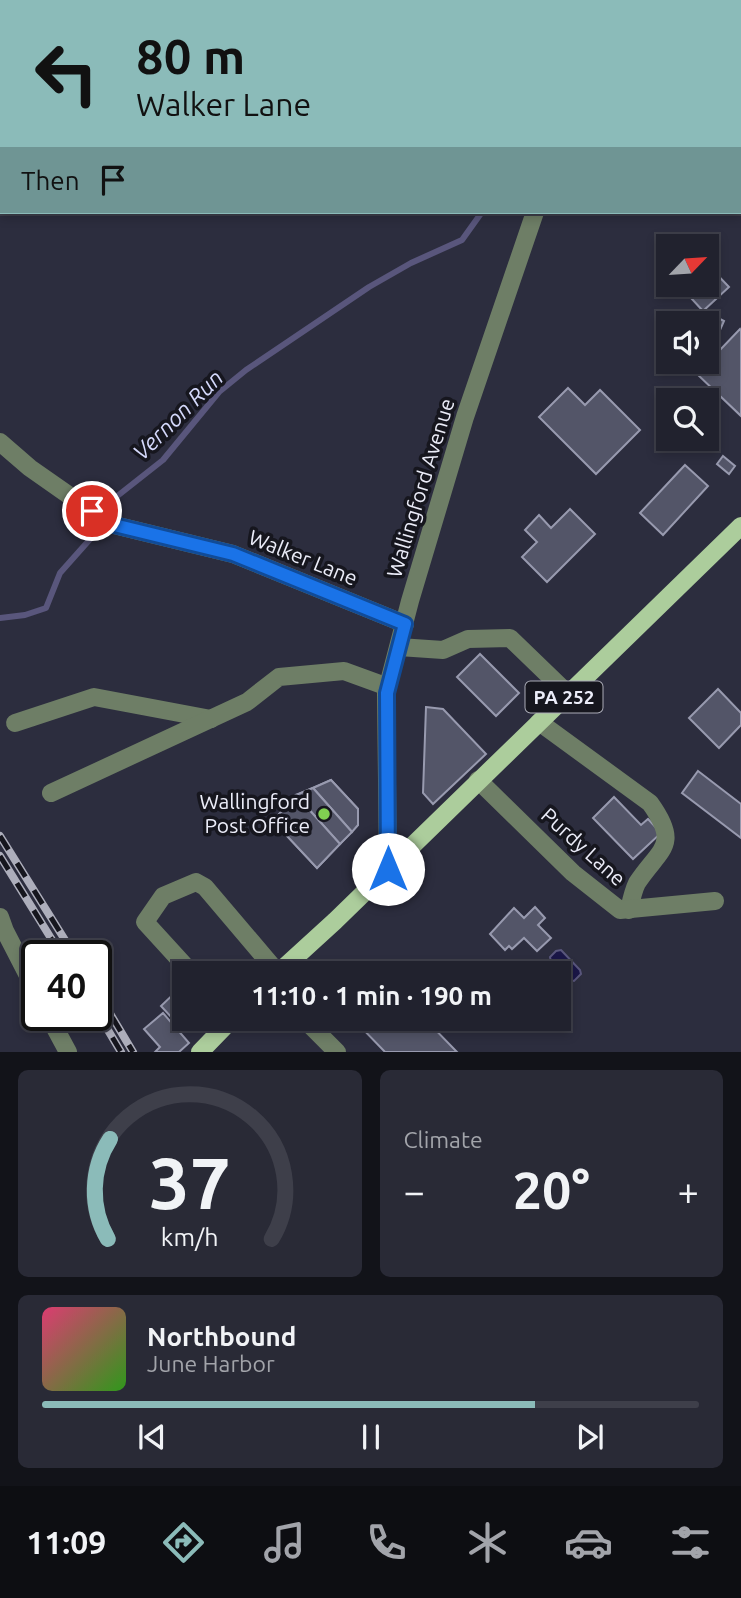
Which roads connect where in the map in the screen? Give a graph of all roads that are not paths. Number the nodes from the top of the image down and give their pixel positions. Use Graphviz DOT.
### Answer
graph roads {
  1 [pos="535,214"];
  2 [pos="0,442"];
  3 [pos="741,526"];
  4 [pos="405,624"];
  5 [pos="399,647"];
  6 [pos="388,687"];
  7 [pos="568,694"];
  8 [pos="211,719"];
  9 [pos="540,722"];
  10 [pos="15,723"];
  11 [pos="478,780"];
  12 [pos="51,793"];
  13 [pos="388,869"];
  14 [pos="715,901"];
  15 [pos="629,909"];
  16 [pos="0,917"];
  17 [pos="181,961"];
  18 [pos="268,961"];
  19 [pos="291,961"];
  20 [pos="21,962"];
  21 [pos="57,1031"];
  22 [pos="220,1031"];
  23 [pos="316,1031"];
  24 [pos="68,1052"];
  25 [pos="200,1052"];
  26 [pos="337,1052"];
  1 -- 4 [label="street, Wallingford Avenue"];
  2 -- 4 [label="street, Walker Lane"];
  3 -- 7 [label="main road, PA 252"];
  4 -- 5 [label="street, Wallingford Avenue"];
  5 -- 6 [label="street, Wallingford Avenue"];
  5 -- 7 [label="street"];
  6 -- 8 [label="street"];
  6 -- 13 [label="street, Wallingford Avenue"];
  7 -- 9 [label="main road, PA 252"];
  8 -- 10 [label="street"];
  8 -- 12 [label="street"];
  9 -- 11 [label="main road, PA 252"];
  9 -- 15 [label="street"];
  11 -- 13 [label="main road, PA 252"];
  11 -- 15 [label="street, Purdy Lane"];
  13 -- 19 [label="main road, PA 252"];
  14 -- 15 [label="street, Purdy Lane"];
  16 -- 20 [label="street"];
  17 -- 18 [label="street"];
  21 -- 24 [label="street"];
  22 -- 25 [label="main road"];
  23 -- 26 [label="street"];
}
